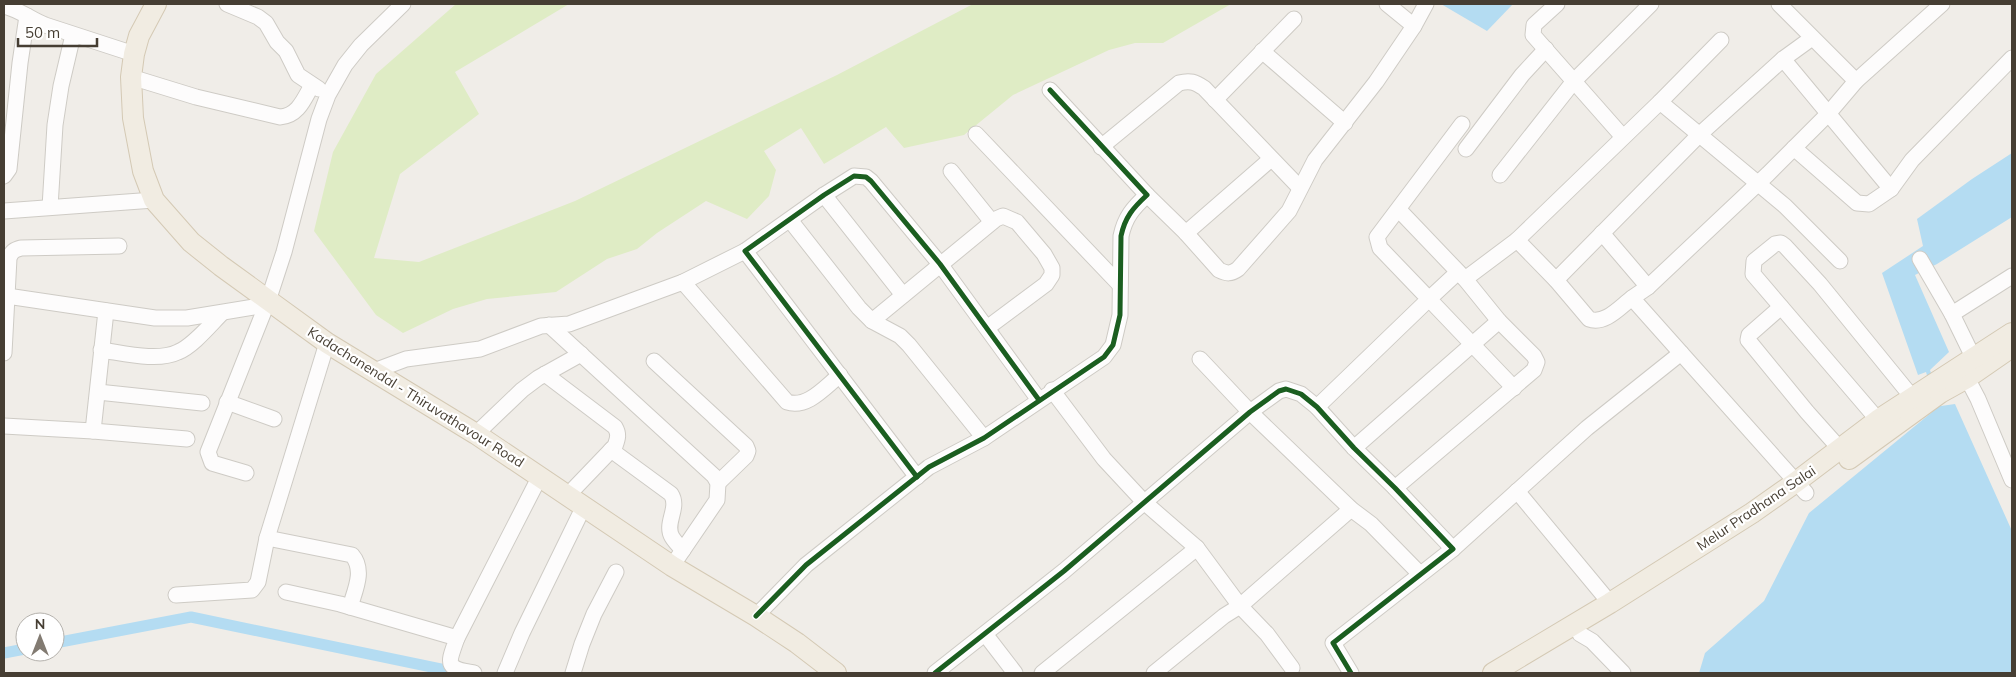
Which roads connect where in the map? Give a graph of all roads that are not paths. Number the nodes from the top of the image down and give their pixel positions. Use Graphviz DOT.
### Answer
graph roads {
  1 [pos="156,4"];
  2 [pos="227,4"];
  3 [pos="403,4"];
  4 [pos="1386,4"];
  5 [pos="1426,4"];
  6 [pos="1556,4"];
  7 [pos="1651,4"];
  8 [pos="1779,4"];
  9 [pos="1942,4"];
  10 [pos="4,6"];
  11 [pos="28,16"];
  12 [pos="1294,18"];
  13 [pos="1414,26"];
  14 [pos="73,35"];
  15 [pos="1812,38"];
  16 [pos="1721,40"];
  17 [pos="1546,49"];
  18 [pos="1262,51"];
  19 [pos="134,54"];
  20 [pos="2012,58"];
  21 [pos="1783,59"];
  22 [pos="132,76"];
  23 [pos="1574,81"];
  24 [pos="1856,81"];
  25 [pos="312,85"];
  26 [pos="1050,90"];
  27 [pos="328,95"];
  28 [pos="1216,100"];
  29 [pos="1660,102"];
  30 [pos="1828,114"];
  31 [pos="1345,123"];
  32 [pos="1462,124"];
  33 [pos="976,134"];
  34 [pos="1699,135"];
  35 [pos="1623,137"];
  36 [pos="1101,146"];
  37 [pos="1794,148"];
  38 [pos="1466,149"];
  39 [pos="1271,159"];
  40 [pos="951,171"];
  41 [pos="1500,175"];
  42 [pos="4,176"];
  43 [pos="1758,183"];
  44 [pos="1300,188"];
  45 [pos="1891,189"];
  46 [pos="824,195"];
  47 [pos="1147,195"];
  48 [pos="154,200"];
  49 [pos="50,207"];
  50 [pos="1398,210"];
  51 [pos="4,211"];
  52 [pos="790,220"];
  53 [pos="992,222"];
  54 [pos="1186,233"];
  55 [pos="1602,233"];
  56 [pos="1517,240"];
  57 [pos="119,246"];
  58 [pos="745,251"];
  59 [pos="1920,260"];
  60 [pos="1840,261"];
  61 [pos="940,264"];
  62 [pos="1462,276"];
  63 [pos="2012,276"];
  64 [pos="1556,280"];
  65 [pos="683,282"];
  66 [pos="1120,285"];
  67 [pos="1648,287"];
  68 [pos="903,295"];
  69 [pos="7,296"];
  70 [pos="1632,298"];
  71 [pos="1429,299"];
  72 [pos="267,303"];
  73 [pos="1780,307"];
  74 [pos="106,311"];
  75 [pos="222,314"];
  76 [pos="1952,314"];
  77 [pos="872,321"];
  78 [pos="1499,321"];
  79 [pos="549,325"];
  80 [pos="987,328"];
  81 [pos="327,343"];
  82 [pos="1473,345"];
  83 [pos="2011,347"];
  84 [pos="101,350"];
  85 [pos="4,353"];
  86 [pos="1681,353"];
  87 [pos="581,354"];
  88 [pos="1973,357"];
  89 [pos="1200,359"];
  90 [pos="654,361"];
  91 [pos="374,371"];
  92 [pos="545,374"];
  93 [pos="840,375"];
  94 [pos="1967,378"];
  95 [pos="1514,388"];
  96 [pos="1052,390"];
  97 [pos="98,392"];
  98 [pos="1930,392"];
  99 [pos="1039,400"];
  100 [pos="227,402"];
  101 [pos="202,404"];
  102 [pos="1317,407"];
  103 [pos="1250,412"];
  104 [pos="274,419"];
  105 [pos="1878,420"];
  106 [pos="4,426"];
  107 [pos="93,431"];
  108 [pos="476,434"];
  109 [pos="984,438"];
  110 [pos="187,439"];
  111 [pos="1354,448"];
  112 [pos="1840,449"];
  113 [pos="611,450"];
  114 [pos="246,473"];
  115 [pos="540,476"];
  116 [pos="917,477"];
  117 [pos="2012,480"];
  118 [pos="718,483"];
  119 [pos="1801,487"];
  120 [pos="1395,488"];
  121 [pos="1517,491"];
  122 [pos="568,495"];
  123 [pos="1144,502"];
  124 [pos="584,506"];
  125 [pos="1351,508"];
  126 [pos="267,538"];
  127 [pos="1197,548"];
  128 [pos="1453,549"];
  129 [pos="678,558"];
  130 [pos="616,572"];
  131 [pos="1420,574"];
  132 [pos="286,592"];
  133 [pos="176,595"];
  134 [pos="1610,602"];
  135 [pos="350,606"];
  136 [pos="1240,606"];
  137 [pos="756,616"];
  138 [pos="985,634"];
  139 [pos="1580,634"];
  140 [pos="458,638"];
  141 [pos="1292,668"];
  142 [pos="474,673"];
  143 [pos="505,673"];
  144 [pos="573,673"];
  145 [pos="836,673"];
  146 [pos="935,673"];
  147 [pos="1015,673"];
  148 [pos="1042,673"];
  149 [pos="1154,673"];
  150 [pos="1351,673"];
  151 [pos="1493,673"];
  152 [pos="1514,673"];
  153 [pos="1623,673"];
  1 -- 19 [label="main road, Kadachanendal - Thiruvathavour Road"];
  2 -- 25 [label="street"];
  3 -- 27 [label="street"];
  4 -- 13 [label="street"];
  5 -- 13 [label="street"];
  6 -- 17 [label="street"];
  7 -- 23 [label="street"];
  8 -- 15 [label="street"];
  9 -- 24 [label="street"];
  10 -- 11 [label="street"];
  11 -- 14 [label="street"];
  11 -- 42 [label="street"];
  12 -- 18 [label="street"];
  13 -- 31 [label="street"];
  14 -- 19 [label="street"];
  14 -- 49 [label="street"];
  15 -- 21 [label="street"];
  15 -- 24 [label="street"];
  16 -- 29 [label="street"];
  17 -- 23 [label="street"];
  17 -- 38 [label="street"];
  18 -- 28 [label="street"];
  18 -- 31 [label="street"];
  19 -- 22 [label="main road, Kadachanendal - Thiruvathavour Road"];
  20 -- 45 [label="street"];
  21 -- 30 [label="street"];
  21 -- 34 [label="street"];
  22 -- 25 [label="street"];
  22 -- 48 [label="main road, Kadachanendal - Thiruvathavour Road"];
  23 -- 35 [label="street"];
  23 -- 41 [label="street"];
  24 -- 30 [label="street"];
  25 -- 27 [label="street"];
  26 -- 36 [label="street"];
  27 -- 72 [label="street"];
  28 -- 36 [label="street"];
  28 -- 39 [label="street"];
  29 -- 34 [label="street"];
  29 -- 35 [label="street"];
  30 -- 37 [label="street"];
  30 -- 45 [label="street"];
  31 -- 44 [label="street"];
  32 -- 50 [label="street"];
  33 -- 66 [label="street"];
  34 -- 43 [label="street"];
  34 -- 55 [label="street"];
  35 -- 56 [label="street"];
  36 -- 47 [label="street"];
  37 -- 43 [label="street"];
  37 -- 45 [label="street"];
  39 -- 44 [label="street"];
  39 -- 54 [label="street"];
  40 -- 53 [label="street"];
  43 -- 60 [label="street"];
  43 -- 67 [label="street"];
  44 -- 54 [label="street"];
  46 -- 52 [label="street"];
  46 -- 61 [label="street"];
  46 -- 68 [label="street"];
  47 -- 54 [label="street"];
  47 -- 66 [label="street"];
  48 -- 49 [label="street"];
  48 -- 72 [label="main road, Kadachanendal - Thiruvathavour Road"];
  49 -- 51 [label="street"];
  50 -- 62 [label="street"];
  50 -- 71 [label="street"];
  52 -- 58 [label="street"];
  52 -- 77 [label="street"];
  53 -- 61 [label="street"];
  53 -- 80 [label="street"];
  55 -- 64 [label="street"];
  55 -- 67 [label="street"];
  56 -- 62 [label="street"];
  56 -- 64 [label="street"];
  57 -- 69 [label="street"];
  58 -- 65 [label="street"];
  58 -- 93 [label="street"];
  59 -- 76 [label="street"];
  61 -- 68 [label="street"];
  61 -- 80 [label="street"];
  62 -- 71 [label="street"];
  62 -- 78 [label="street"];
  63 -- 76 [label="street"];
  64 -- 70 [label="street"];
  65 -- 79 [label="street"];
  65 -- 93 [label="street"];
  66 -- 96 [label="street"];
  67 -- 70 [label="street"];
  68 -- 77 [label="street"];
  69 -- 74 [label="street"];
  69 -- 85 [label="street"];
  70 -- 86 [label="street"];
  71 -- 82 [label="street"];
  71 -- 102 [label="street"];
  72 -- 75 [label="street"];
  72 -- 81 [label="main road, Kadachanendal - Thiruvathavour Road"];
  72 -- 100 [label="street"];
  73 -- 98 [label="street"];
  73 -- 105 [label="street"];
  73 -- 112 [label="street"];
  74 -- 75 [label="street"];
  74 -- 84 [label="street"];
  75 -- 84 [label="street"];
  76 -- 88 [label="street"];
  77 -- 109 [label="street"];
  78 -- 82 [label="street"];
  78 -- 95 [label="street"];
  79 -- 87 [label="street"];
  79 -- 91 [label="street"];
  80 -- 99 [label="street"];
  81 -- 91 [label="main road, Kadachanendal - Thiruvathavour Road"];
  81 -- 126 [label="street"];
  82 -- 95 [label="street"];
  82 -- 111 [label="street"];
  83 -- 88 [label="main road, Melur Pradhana Salai"];
  83 -- 94 [label="main road, Melur Pradhana Salai"];
  84 -- 97 [label="street"];
  86 -- 119 [label="street"];
  86 -- 121 [label="street"];
  87 -- 92 [label="street"];
  87 -- 118 [label="street"];
  88 -- 98 [label="main road, Melur Pradhana Salai"];
  89 -- 103 [label="street"];
  90 -- 118 [label="street"];
  91 -- 108 [label="main road, Kadachanendal - Thiruvathavour Road"];
  92 -- 108 [label="street"];
  92 -- 113 [label="street"];
  93 -- 116 [label="street"];
  94 -- 98 [label="main road, Melur Pradhana Salai"];
  94 -- 117 [label="street"];
  95 -- 120 [label="street"];
  96 -- 99 [label="street"];
  96 -- 123 [label="street"];
  97 -- 101 [label="street"];
  97 -- 107 [label="street"];
  98 -- 105 [label="main road, Melur Pradhana Salai"];
  98 -- 119 [label="main road, Melur Pradhana Salai"];
  99 -- 109 [label="street"];
  100 -- 104 [label="street"];
  100 -- 114 [label="street"];
  102 -- 103 [label="street"];
  102 -- 111 [label="street"];
  103 -- 123 [label="street"];
  103 -- 125 [label="street"];
  105 -- 112 [label="main road, Melur Pradhana Salai"];
  106 -- 107 [label="street"];
  107 -- 110 [label="street"];
  108 -- 115 [label="main road, Kadachanendal - Thiruvathavour Road"];
  109 -- 116 [label="street"];
  111 -- 120 [label="street"];
  112 -- 119 [label="main road, Melur Pradhana Salai"];
  113 -- 122 [label="street"];
  113 -- 129 [label="street"];
  115 -- 122 [label="main road, Kadachanendal - Thiruvathavour Road"];
  115 -- 140 [label="street"];
  116 -- 137 [label="street"];
  118 -- 129 [label="street"];
  119 -- 134 [label="main road, Melur Pradhana Salai"];
  119 -- 139 [label="main road, Melur Pradhana Salai"];
  120 -- 128 [label="street"];
  121 -- 128 [label="street"];
  121 -- 134 [label="street"];
  122 -- 124 [label="main road, Kadachanendal - Thiruvathavour Road"];
  123 -- 127 [label="street"];
  123 -- 138 [label="street"];
  124 -- 129 [label="main road, Kadachanendal - Thiruvathavour Road"];
  124 -- 143 [label="street"];
  125 -- 131 [label="street"];
  125 -- 136 [label="street"];
  126 -- 133 [label="street"];
  126 -- 135 [label="street"];
  127 -- 136 [label="street"];
  127 -- 148 [label="street"];
  128 -- 131 [label="street"];
  129 -- 137 [label="main road, Kadachanendal - Thiruvathavour Road"];
  130 -- 144 [label="street"];
  131 -- 150 [label="street"];
  132 -- 135 [label="street"];
  134 -- 151 [label="main road, Melur Pradhana Salai"];
  135 -- 140 [label="street"];
  136 -- 141 [label="street"];
  136 -- 149 [label="street"];
  137 -- 145 [label="main road, Kadachanendal - Thiruvathavour Road"];
  138 -- 146 [label="street"];
  138 -- 147 [label="street"];
  139 -- 152 [label="main road, Melur Pradhana Salai"];
  139 -- 153 [label="street"];
  140 -- 142 [label="street"];
}
